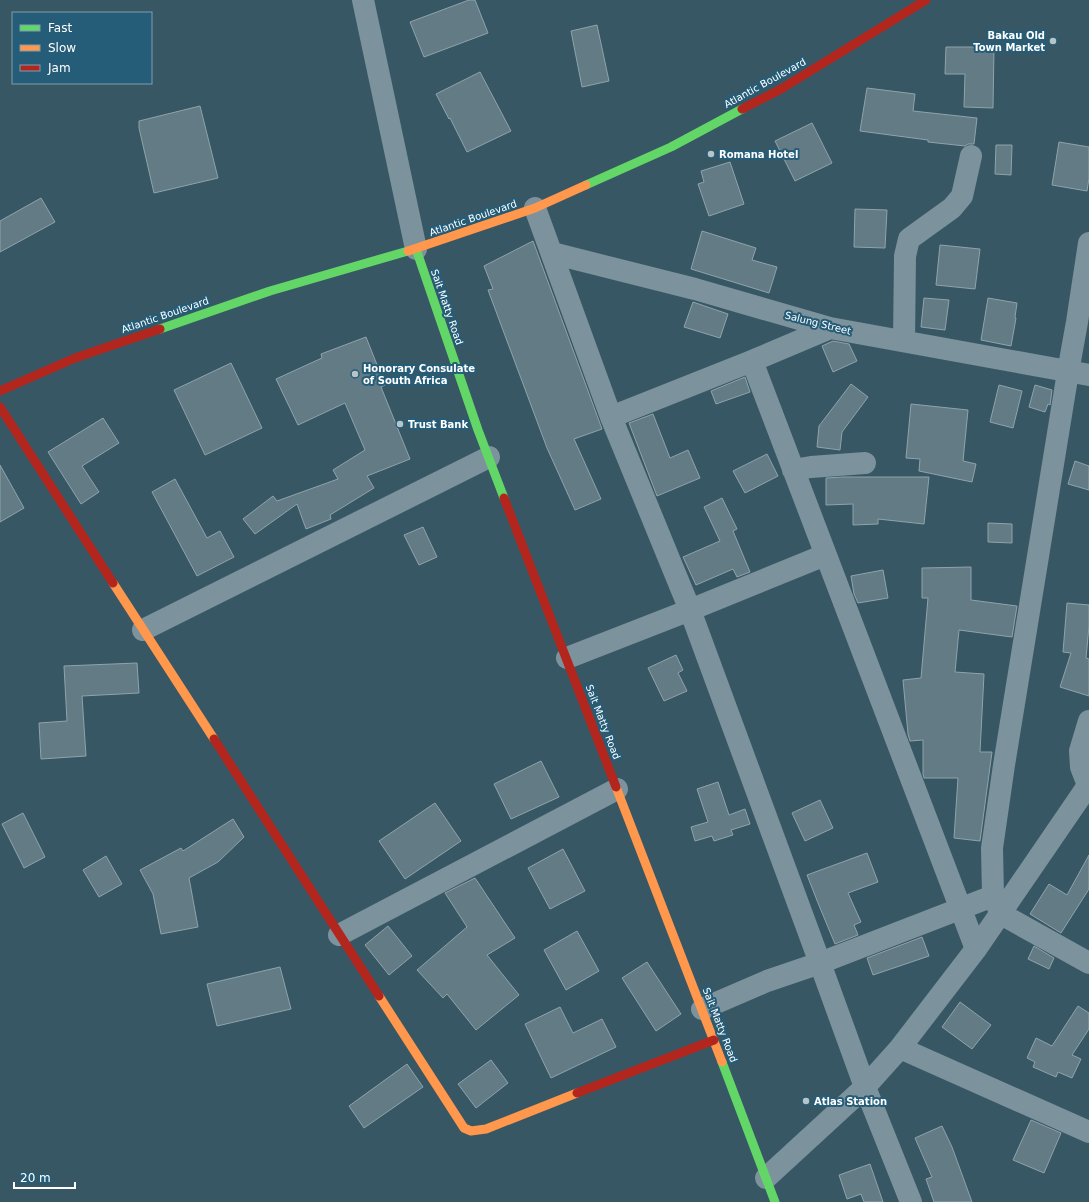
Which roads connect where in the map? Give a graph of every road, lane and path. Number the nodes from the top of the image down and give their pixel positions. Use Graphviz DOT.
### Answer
graph roads {
  1 [pos="363,0"];
  2 [pos="926,0"];
  3 [pos="971,156"];
  4 [pos="535,208"];
  5 [pos="1089,243"];
  6 [pos="416,249"];
  7 [pos="552,253"];
  8 [pos="830,328"];
  9 [pos="904,341"];
  10 [pos="752,361"];
  11 [pos="1068,372"];
  12 [pos="1089,375"];
  13 [pos="0,391"];
  14 [pos="0,407"];
  15 [pos="611,417"];
  16 [pos="489,457"];
  17 [pos="865,464"];
  18 [pos="793,470"];
  19 [pos="825,555"];
  20 [pos="690,610"];
  21 [pos="143,630"];
  22 [pos="567,658"];
  23 [pos="1089,721"];
  24 [pos="1089,785"];
  25 [pos="617,789"];
  26 [pos="997,905"];
  27 [pos="961,908"];
  28 [pos="339,935"];
  29 [pos="976,949"];
  30 [pos="820,963"];
  31 [pos="1089,963"];
  32 [pos="702,1009"];
  33 [pos="714,1040"];
  34 [pos="900,1048"];
  35 [pos="865,1087"];
  36 [pos="1089,1132"];
  37 [pos="766,1178"];
  38 [pos="774,1202"];
  39 [pos="911,1202"];
  1 -- 6 [label="street"];
  2 -- 4 [label="street, Atlantic Boulevard"];
  3 -- 9 [label="street"];
  4 -- 6 [label="street, Atlantic Boulevard"];
  4 -- 7 [label="street"];
  5 -- 11 [label="street"];
  6 -- 13 [label="street, Atlantic Boulevard"];
  6 -- 16 [label="street, Sait Matty Road"];
  7 -- 8 [label="street, Salung Street"];
  7 -- 15 [label="street"];
  8 -- 9 [label="street, Salung Street"];
  8 -- 10 [label="street"];
  9 -- 11 [label="street, Salung Street"];
  10 -- 15 [label="street"];
  10 -- 18 [label="street"];
  11 -- 12 [label="street, Salung Street"];
  11 -- 26 [label="street"];
  14 -- 21 [label="street"];
  15 -- 20 [label="street"];
  16 -- 21 [label="street"];
  16 -- 22 [label="street, Sait Matty Road"];
  17 -- 18 [label="street"];
  18 -- 19 [label="street"];
  19 -- 20 [label="street"];
  19 -- 27 [label="street"];
  20 -- 22 [label="street"];
  20 -- 30 [label="street"];
  21 -- 28 [label="street"];
  22 -- 25 [label="street, Sait Matty Road"];
  23 -- 24 [label="street"];
  24 -- 26 [label="street"];
  25 -- 28 [label="street"];
  25 -- 32 [label="street, Sait Matty Road"];
  26 -- 27 [label="street"];
  26 -- 29 [label="street"];
  26 -- 31 [label="street"];
  27 -- 29 [label="street"];
  27 -- 30 [label="street"];
  28 -- 33 [label="street"];
  29 -- 34 [label="street"];
  30 -- 32 [label="street"];
  30 -- 35 [label="street"];
  32 -- 33 [label="street, Sait Matty Road"];
  33 -- 37 [label="street, Sait Matty Road"];
  34 -- 35 [label="street"];
  34 -- 36 [label="street"];
  35 -- 37 [label="street"];
  35 -- 39 [label="street"];
  37 -- 38 [label="street, Sait Matty Road"];
}
